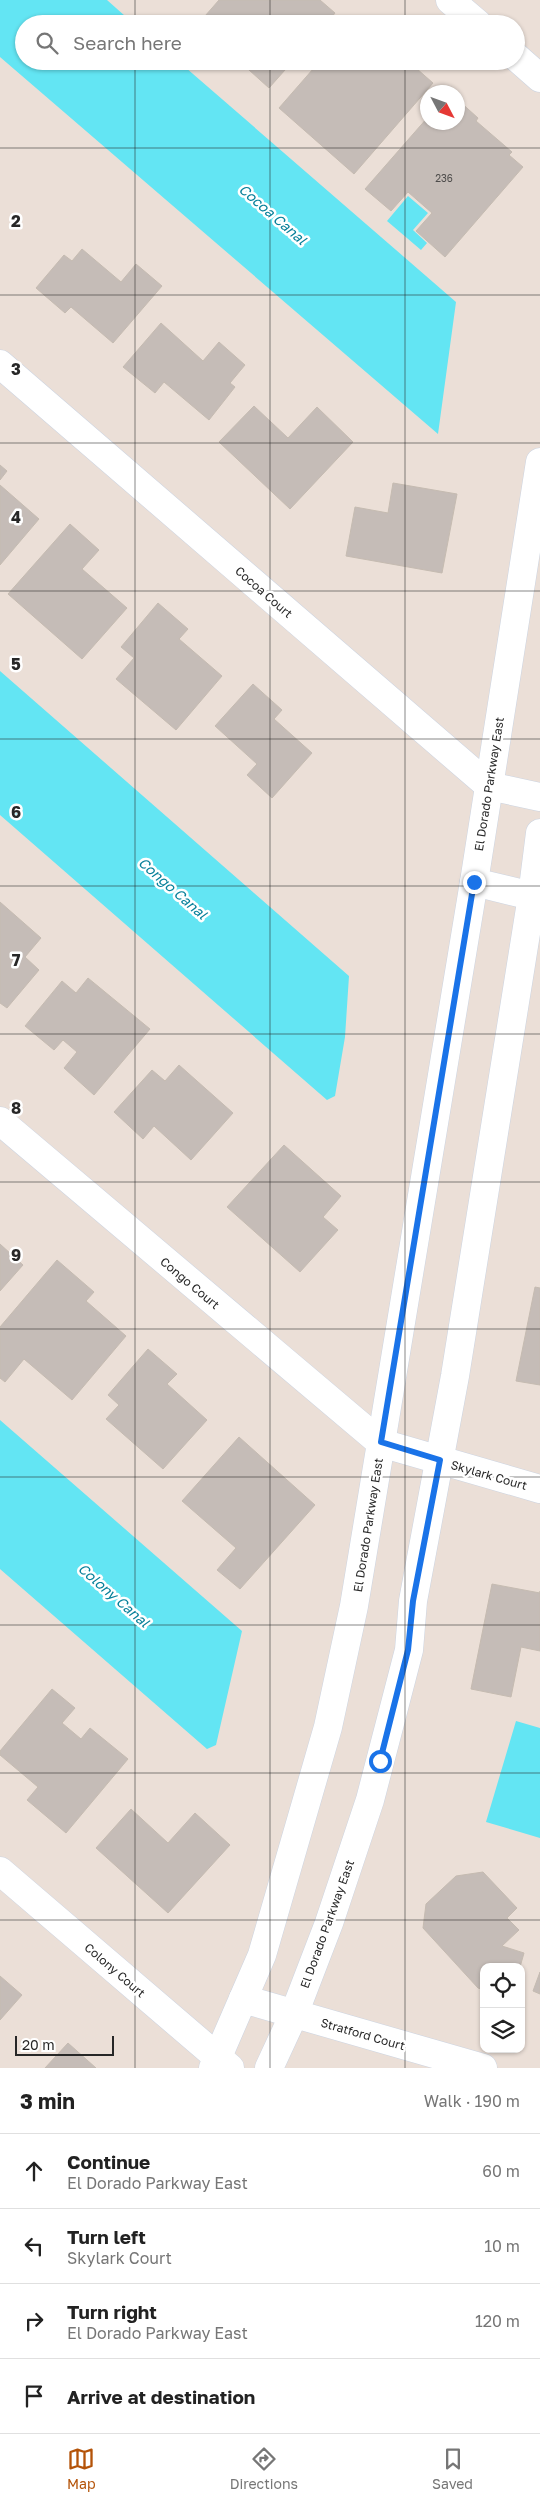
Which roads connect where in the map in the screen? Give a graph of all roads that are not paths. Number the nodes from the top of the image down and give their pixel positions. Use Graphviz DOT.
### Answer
graph roads {
  1 [pos="450,0"];
  2 [pos="468,15"];
  3 [pos="525,65"];
  4 [pos="540,78"];
  5 [pos="0,364"];
  6 [pos="540,462"];
  7 [pos="489,786"];
  8 [pos="540,798"];
  9 [pos="540,833"];
  10 [pos="474,882"];
  11 [pos="536,897"];
  12 [pos="0,1121"];
  13 [pos="381,1442"];
  14 [pos="440,1460"];
  15 [pos="540,1489"];
  16 [pos="0,1872"];
  17 [pos="243,1999"];
  18 [pos="294,2014"];
  19 [pos="220,2065"];
  20 [pos="270,2068"];
  21 [pos="483,2068"];
  1 -- 2 [label="street"];
  3 -- 4 [label="street"];
  5 -- 7 [label="street, Cocoa Court"];
  6 -- 7 [label="street, El Dorado Parkway East"];
  7 -- 8 [label="street, Cocoa Court"];
  7 -- 10 [label="street, El Dorado Parkway East"];
  9 -- 11 [label="street, El Dorado Parkway East"];
  10 -- 11 [label="street"];
  10 -- 13 [label="street, El Dorado Parkway East"];
  11 -- 14 [label="street, El Dorado Parkway East"];
  12 -- 13 [label="street, Congo Court"];
  13 -- 14 [label="street, Skylark Court"];
  13 -- 17 [label="street, El Dorado Parkway East"];
  14 -- 15 [label="street, Skylark Court"];
  14 -- 18 [label="street, El Dorado Parkway East"];
  16 -- 19 [label="street, Colony Court"];
  17 -- 18 [label="street, Stratford Court"];
  17 -- 19 [label="street, El Dorado Parkway East"];
  18 -- 20 [label="street, El Dorado Parkway East"];
  18 -- 21 [label="street, Stratford Court"];
}
